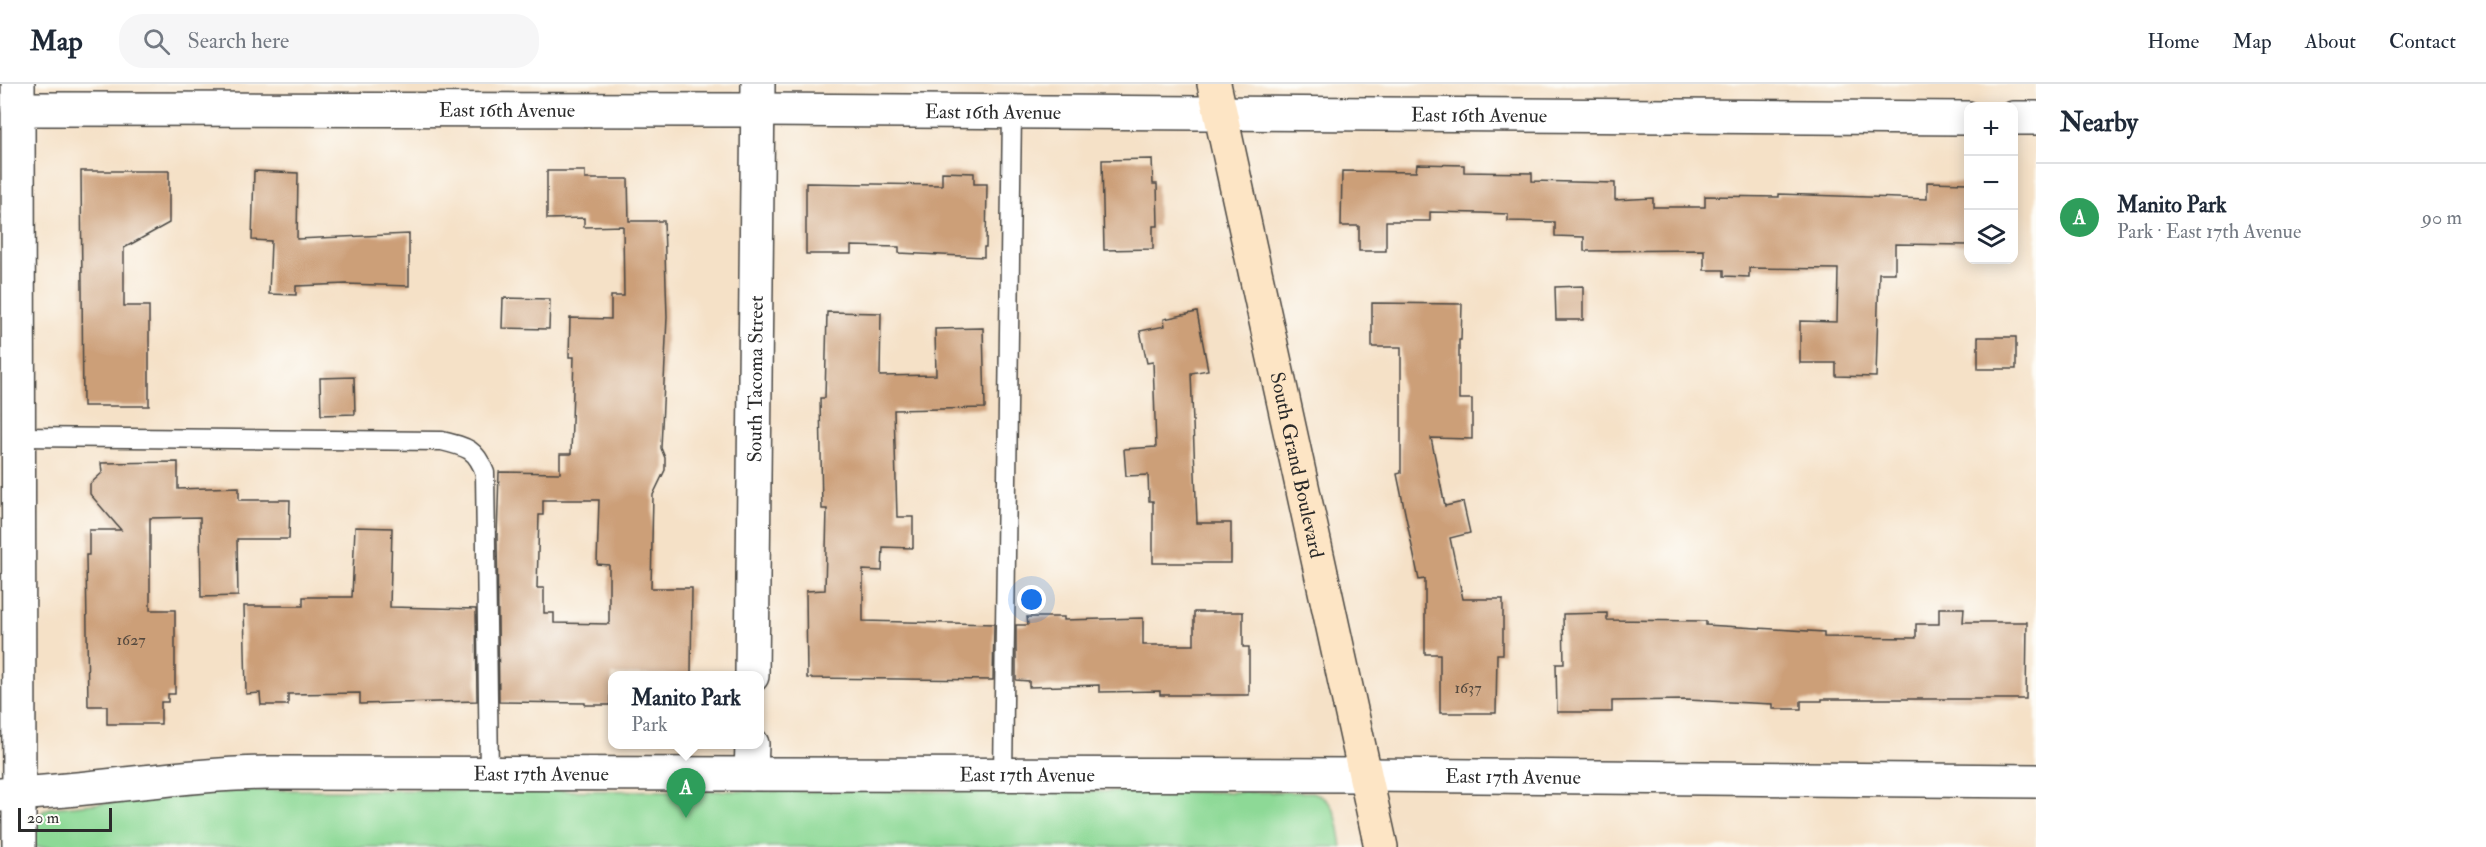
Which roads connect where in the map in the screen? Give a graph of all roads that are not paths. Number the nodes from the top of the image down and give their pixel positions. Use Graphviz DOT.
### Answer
graph roads {
  1 [pos="18,97"];
  2 [pos="758,97"];
  3 [pos="1217,98"];
  4 [pos="1012,112"];
  5 [pos="1964,118"];
  6 [pos="2018,118"];
  7 [pos="2036,118"];
  8 [pos="9,321"];
  9 [pos="19,437"];
  10 [pos="752,671"];
  11 [pos="752,759"];
  12 [pos="489,773"];
  13 [pos="1003,775"];
  14 [pos="1366,776"];
  15 [pos="2036,781"];
  16 [pos="9,795"];
  17 [pos="19,847"];
  18 [pos="1381,847"];
  1 -- 2 [label="street, East 16th Avenue"];
  1 -- 8 [label="street"];
  2 -- 4 [label="street, East 16th Avenue"];
  2 -- 10 [label="street, South Tacoma Street"];
  3 -- 4 [label="street, East 16th Avenue"];
  3 -- 5 [label="street, East 16th Avenue"];
  3 -- 14 [label="main road, South Grand Boulevard"];
  4 -- 13 [label="lane"];
  6 -- 7 [label="street"];
  8 -- 9 [label="street"];
  9 -- 12 [label="lane"];
  9 -- 16 [label="street"];
  11 -- 12 [label="street, East 17th Avenue"];
  11 -- 13 [label="street, East 17th Avenue"];
  12 -- 16 [label="street, East 17th Avenue"];
  13 -- 14 [label="street, East 17th Avenue"];
  14 -- 15 [label="street, East 17th Avenue"];
  14 -- 18 [label="main road, South Grand Boulevard"];
  16 -- 17 [label="street"];
}
